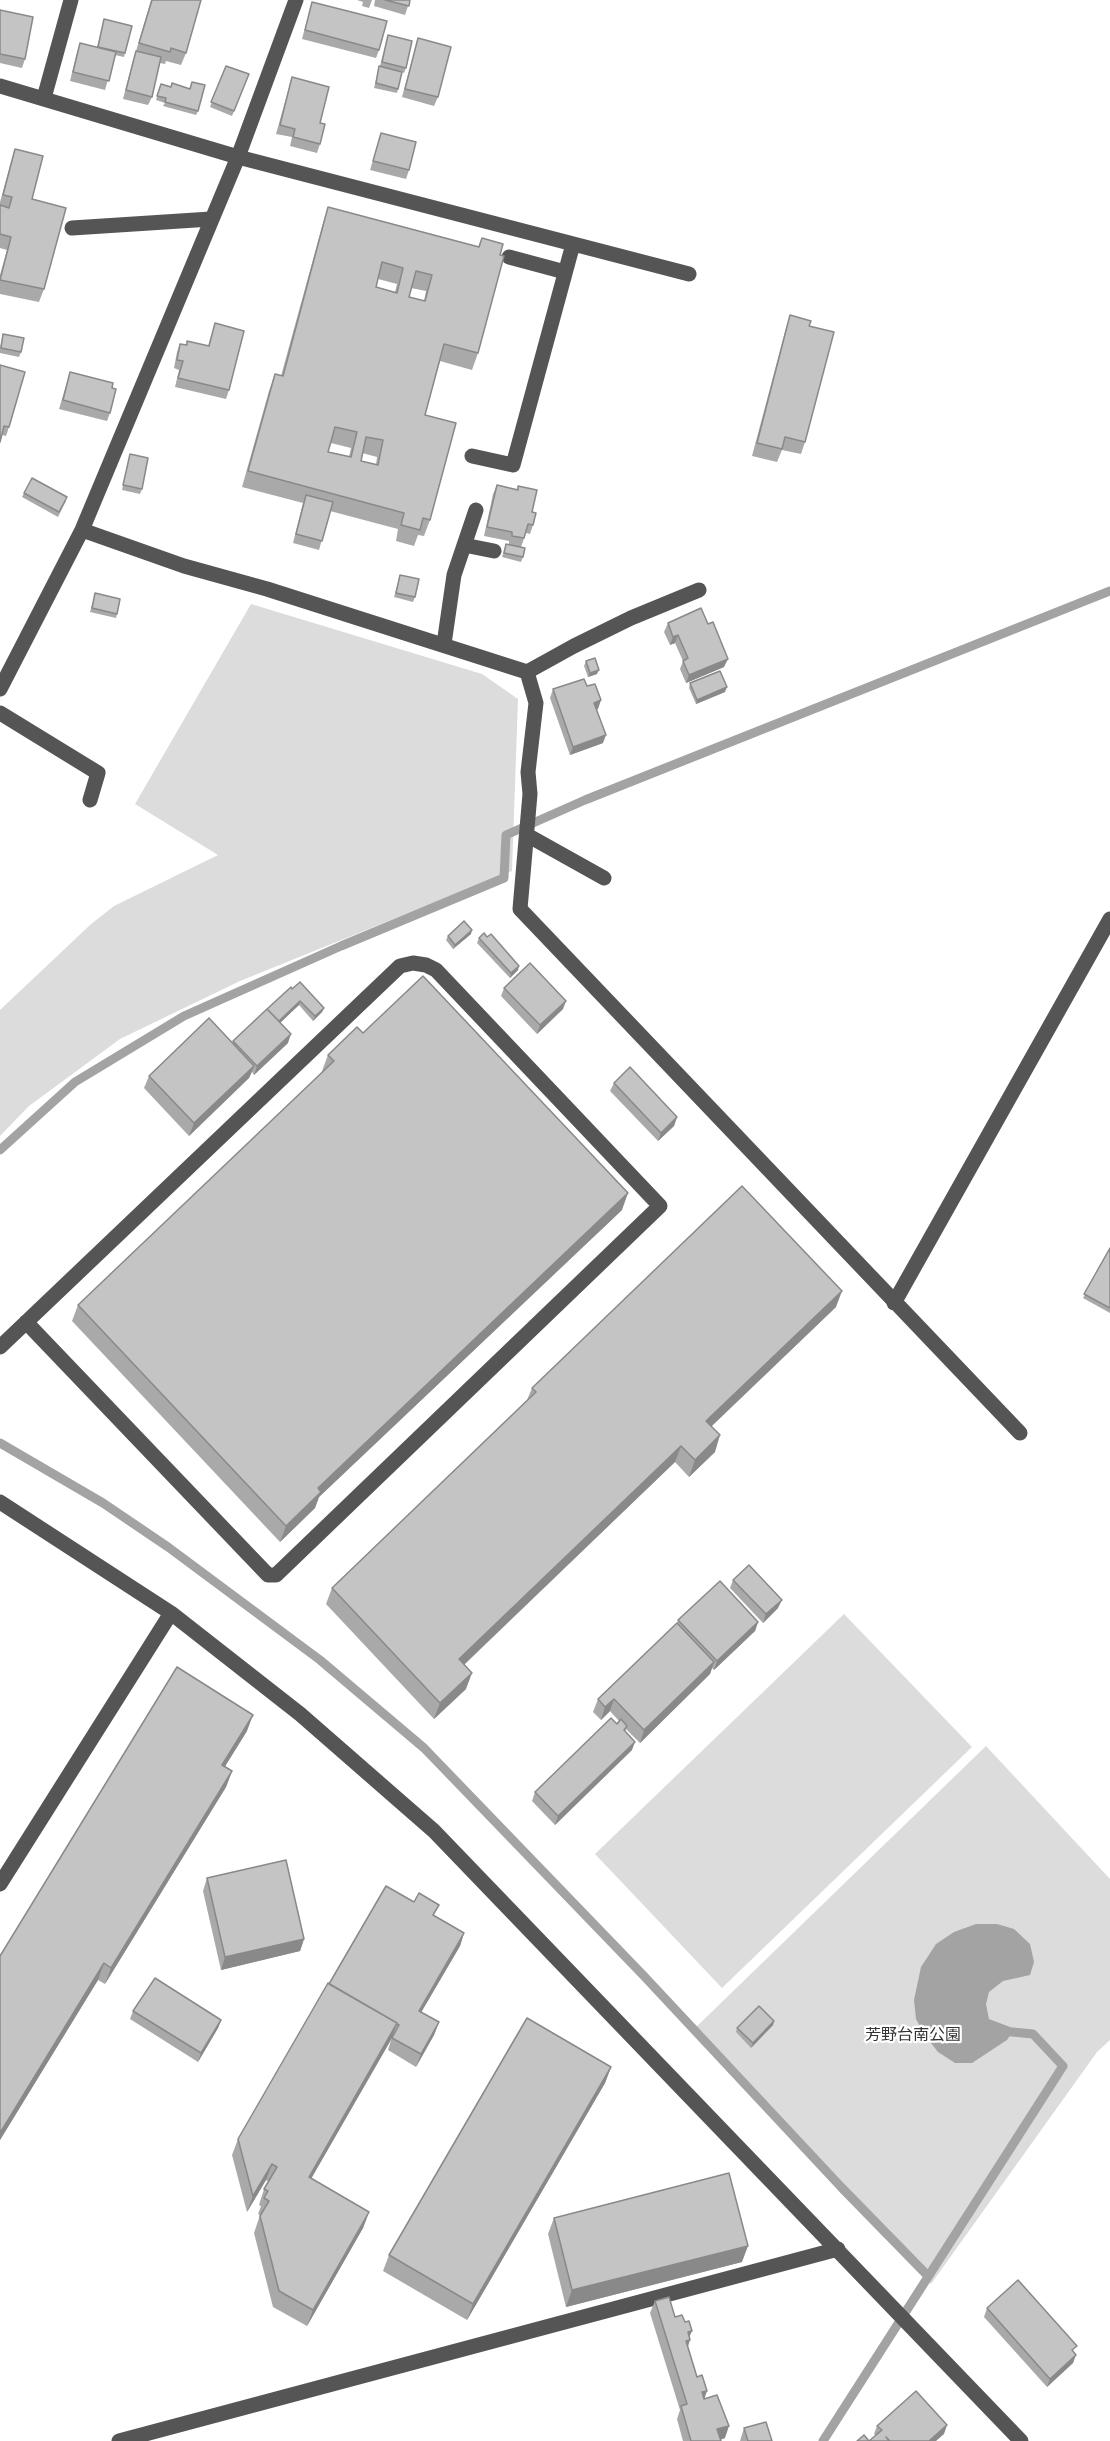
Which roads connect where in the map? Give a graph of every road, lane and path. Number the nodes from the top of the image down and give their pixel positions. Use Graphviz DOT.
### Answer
graph roads {
  1 [pos="71,0"];
  2 [pos="296,0"];
  3 [pos="0,86"];
  4 [pos="44,98"];
  5 [pos="238,157"];
  6 [pos="211,219"];
  7 [pos="72,228"];
  8 [pos="573,244"];
  9 [pos="509,257"];
  10 [pos="565,272"];
  11 [pos="689,274"];
  12 [pos="472,456"];
  13 [pos="476,510"];
  14 [pos="82,530"];
  15 [pos="464,545"];
  16 [pos="494,551"];
  17 [pos="699,590"];
  18 [pos="444,644"];
  19 [pos="527,672"];
  20 [pos="0,689"];
  21 [pos="0,713"];
  22 [pos="90,800"];
  23 [pos="527,836"];
  24 [pos="604,878"];
  25 [pos="1110,919"];
  26 [pos="894,1303"];
  27 [pos="26,1322"];
  28 [pos="0,1347"];
  29 [pos="1020,1433"];
  30 [pos="0,1502"];
  31 [pos="171,1613"];
  32 [pos="0,1884"];
  33 [pos="838,2249"];
  34 [pos="119,2441"];
  35 [pos="1022,2441"];
  1 -- 4 [label="street"];
  2 -- 5 [label="street"];
  3 -- 4 [label="street"];
  4 -- 5 [label="street"];
  5 -- 6 [label="street"];
  5 -- 8 [label="street"];
  6 -- 7 [label="street"];
  6 -- 14 [label="street"];
  8 -- 10 [label="street"];
  8 -- 11 [label="street"];
  9 -- 10 [label="street"];
  10 -- 12 [label="street"];
  13 -- 15 [label="street"];
  14 -- 18 [label="street"];
  14 -- 20 [label="street"];
  15 -- 16 [label="street"];
  15 -- 18 [label="street"];
  17 -- 19 [label="street"];
  18 -- 19 [label="street"];
  19 -- 23 [label="street"];
  21 -- 22 [label="street"];
  23 -- 24 [label="street"];
  23 -- 26 [label="street"];
  25 -- 26 [label="street"];
  26 -- 29 [label="street"];
  27 -- 27 [label="street"];
  27 -- 28 [label="street"];
  30 -- 31 [label="street"];
  31 -- 32 [label="street"];
  31 -- 33 [label="street"];
  33 -- 34 [label="street"];
  33 -- 35 [label="street"];
}
